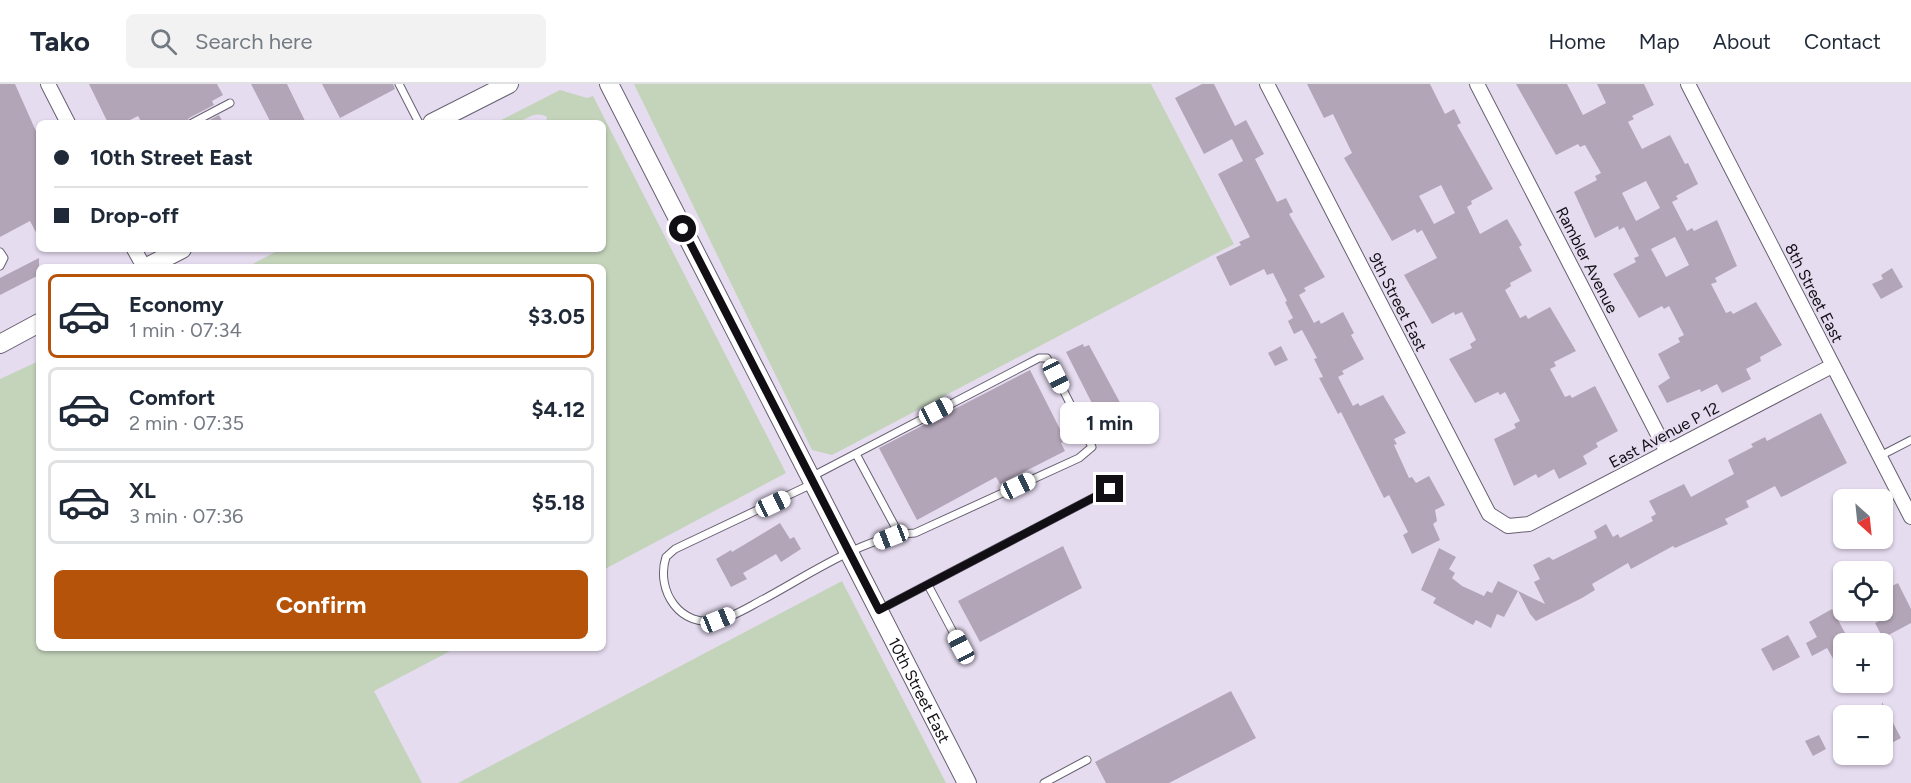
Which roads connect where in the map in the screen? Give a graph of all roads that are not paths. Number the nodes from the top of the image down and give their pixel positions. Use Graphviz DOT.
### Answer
graph roads {
  1 [pos="48,84"];
  2 [pos="399,84"];
  3 [pos="509,84"];
  4 [pos="609,84"];
  5 [pos="1268,84"];
  6 [pos="1478,84"];
  7 [pos="1688,84"];
  8 [pos="230,103"];
  9 [pos="66,120"];
  10 [pos="198,120"];
  11 [pos="417,120"];
  12 [pos="438,120"];
  13 [pos="0,252"];
  14 [pos="176,252"];
  15 [pos="151,264"];
  16 [pos="0,266"];
  17 [pos="36,325"];
  18 [pos="0,344"];
  19 [pos="1832,366"];
  20 [pos="1911,440"];
  21 [pos="1667,452"];
  22 [pos="856,454"];
  23 [pos="1880,456"];
  24 [pos="812,480"];
  25 [pos="1110,489"];
  26 [pos="1911,517"];
  27 [pos="1508,526"];
  28 [pos="899,534"];
  29 [pos="850,553"];
  30 [pos="928,585"];
  31 [pos="879,610"];
  32 [pos="961,647"];
  33 [pos="1087,760"];
  34 [pos="967,783"];
  35 [pos="1044,783"];
  1 -- 9 [label="street"];
  2 -- 11 [label="lane"];
  3 -- 12 [label="main road"];
  4 -- 24 [label="main road, 10th Street East"];
  5 -- 27 [label="street, 9th Street East"];
  6 -- 21 [label="street, Rambler Avenue"];
  7 -- 19 [label="street, 8th Street East"];
  8 -- 10 [label="lane"];
  13 -- 16 [label="lane"];
  14 -- 15 [label="main road"];
  17 -- 18 [label="main road"];
  19 -- 21 [label="street, East Avenue P 12"];
  19 -- 23 [label="street, 8th Street East"];
  20 -- 23 [label="lane"];
  21 -- 27 [label="street, East Avenue P 12"];
  22 -- 24 [label="lane"];
  22 -- 28 [label="lane"];
  22 -- 28 [label="lane"];
  23 -- 26 [label="street, 8th Street East"];
  24 -- 29 [label="main road, 10th Street East"];
  24 -- 29 [label="lane"];
  25 -- 30 [label="lane"];
  28 -- 29 [label="lane"];
  29 -- 31 [label="main road, 10th Street East"];
  30 -- 31 [label="lane"];
  30 -- 32 [label="lane"];
  31 -- 34 [label="main road, 10th Street East"];
  33 -- 35 [label="lane"];
}
